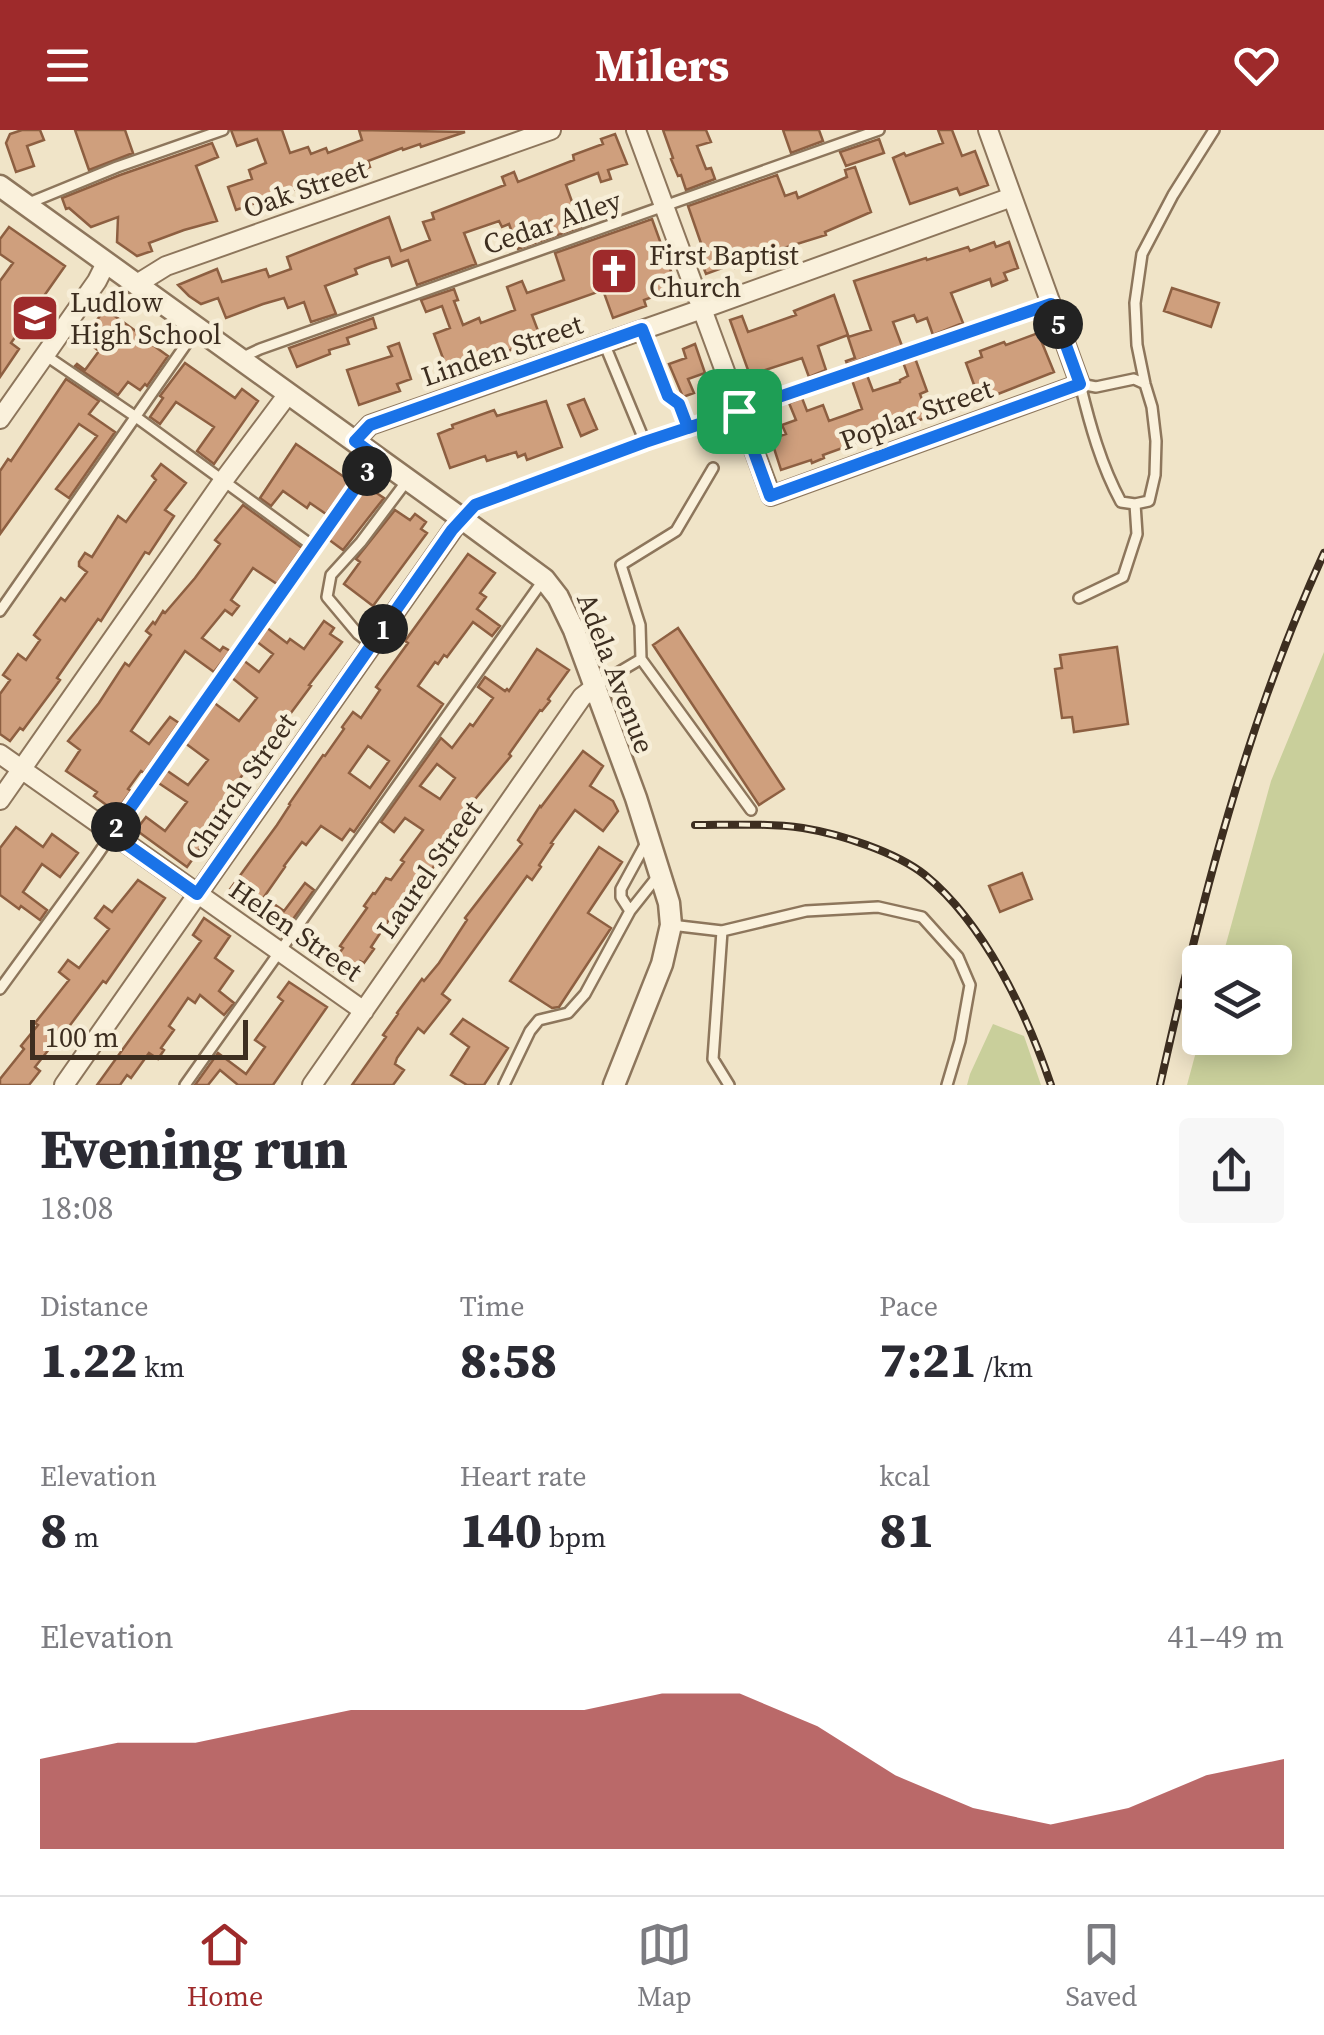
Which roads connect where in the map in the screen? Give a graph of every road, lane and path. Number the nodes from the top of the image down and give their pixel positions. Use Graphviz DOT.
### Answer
graph roads {
  1 [pos="222,130"];
  2 [pos="550,130"];
  3 [pos="636,130"];
  4 [pos="831,130"];
  5 [pos="879,130"];
  6 [pos="988,130"];
  7 [pos="1214,130"];
  8 [pos="836,145"];
  9 [pos="0,186"];
  10 [pos="1012,198"];
  11 [pos="25,205"];
  12 [pos="664,206"];
  13 [pos="106,263"];
  14 [pos="138,284"];
  15 [pos="1051,304"];
  16 [pos="702,310"];
  17 [pos="198,328"];
  18 [pos="645,338"];
  19 [pos="604,342"];
  20 [pos="45,355"];
  21 [pos="240,358"];
  22 [pos="1080,384"];
  23 [pos="1145,384"];
  24 [pos="288,394"];
  25 [pos="739,411"];
  26 [pos="136,418"];
  27 [pos="0,419"];
  28 [pos="688,428"];
  29 [pos="355,441"];
  30 [pos="645,442"];
  31 [pos="377,457"];
  32 [pos="713,468"];
  33 [pos="408,480"];
  34 [pos="224,481"];
  35 [pos="1135,504"];
  36 [pos="462,518"];
  37 [pos="314,547"];
  38 [pos="544,579"];
  39 [pos="1080,598"];
  40 [pos="0,611"];
  41 [pos="372,645"];
  42 [pos="641,659"];
  43 [pos="595,687"];
  44 [pos="0,754"];
  45 [pos="22,770"];
  46 [pos="0,800"];
  47 [pos="751,810"];
  48 [pos="112,834"];
  49 [pos="649,837"];
  50 [pos="661,873"];
  51 [pos="197,894"];
  52 [pos="630,910"];
  53 [pos="671,925"];
  54 [pos="722,931"];
  55 [pos="279,951"];
  56 [pos="0,988"];
  57 [pos="364,1011"];
  58 [pos="64,1085"];
  59 [pos="185,1085"];
  60 [pos="312,1085"];
  61 [pos="504,1085"];
  62 [pos="614,1085"];
  63 [pos="729,1085"];
  64 [pos="946,1085"];
  1 -- 11 [label="lane"];
  2 -- 14 [label="street, Oak Street"];
  3 -- 12 [label="street"];
  4 -- 8 [label="lane"];
  5 -- 8 [label="lane, Cedar Alley"];
  6 -- 10 [label="street"];
  7 -- 23 [label="lane"];
  8 -- 12 [label="lane, Cedar Alley"];
  9 -- 11 [label="street, Adela Avenue"];
  10 -- 15 [label="street"];
  10 -- 16 [label="street, Linden Street"];
  11 -- 13 [label="street, Adela Avenue"];
  12 -- 16 [label="street"];
  12 -- 21 [label="lane, Cedar Alley"];
  13 -- 14 [label="street, Adela Avenue"];
  13 -- 20 [label="street"];
  14 -- 17 [label="street, Adela Avenue"];
  15 -- 22 [label="street"];
  15 -- 25 [label="lane"];
  16 -- 18 [label="street, Linden Street"];
  16 -- 25 [label="street"];
  17 -- 21 [label="street, Adela Avenue"];
  17 -- 26 [label="lane"];
  18 -- 19 [label="street, Linden Street"];
  18 -- 28 [label="lane"];
  19 -- 29 [label="street, Linden Street"];
  19 -- 30 [label="lane"];
  20 -- 26 [label="lane"];
  20 -- 27 [label="street"];
  21 -- 24 [label="street, Adela Avenue"];
  22 -- 23 [label="lane"];
  22 -- 25 [label="street, Poplar Street"];
  22 -- 35 [label="lane"];
  23 -- 35 [label="lane"];
  24 -- 29 [label="street, Adela Avenue"];
  24 -- 34 [label="street"];
  25 -- 28 [label="lane"];
  26 -- 34 [label="lane"];
  26 -- 40 [label="lane"];
  28 -- 30 [label="lane"];
  29 -- 31 [label="street, Adela Avenue"];
  30 -- 36 [label="lane"];
  31 -- 33 [label="street, Adela Avenue"];
  31 -- 37 [label="lane"];
  32 -- 42 [label="lane"];
  33 -- 36 [label="street, Adela Avenue"];
  33 -- 41 [label="lane"];
  34 -- 37 [label="lane"];
  34 -- 45 [label="street"];
  35 -- 39 [label="lane"];
  36 -- 38 [label="street, Adela Avenue"];
  36 -- 41 [label="street, Church Street"];
  37 -- 48 [label="lane"];
  38 -- 43 [label="street, Adela Avenue"];
  38 -- 55 [label="lane"];
  41 -- 51 [label="street, Church Street"];
  42 -- 43 [label="lane"];
  42 -- 47 [label="lane"];
  43 -- 49 [label="street, Adela Avenue"];
  43 -- 57 [label="street, Laurel Street"];
  44 -- 45 [label="street, Helen Street"];
  45 -- 46 [label="street"];
  45 -- 48 [label="street, Helen Street"];
  48 -- 51 [label="street, Helen Street"];
  48 -- 56 [label="lane"];
  49 -- 50 [label="street, Adela Avenue"];
  49 -- 52 [label="lane"];
  50 -- 52 [label="lane"];
  50 -- 53 [label="street, Adela Avenue"];
  51 -- 55 [label="street, Helen Street"];
  51 -- 58 [label="street, Church Street"];
  52 -- 61 [label="lane"];
  53 -- 54 [label="lane"];
  53 -- 62 [label="street, Adela Avenue"];
  54 -- 63 [label="lane"];
  54 -- 64 [label="lane"];
  55 -- 57 [label="street, Helen Street"];
  55 -- 59 [label="lane"];
  57 -- 60 [label="street, Laurel Street"];
}
